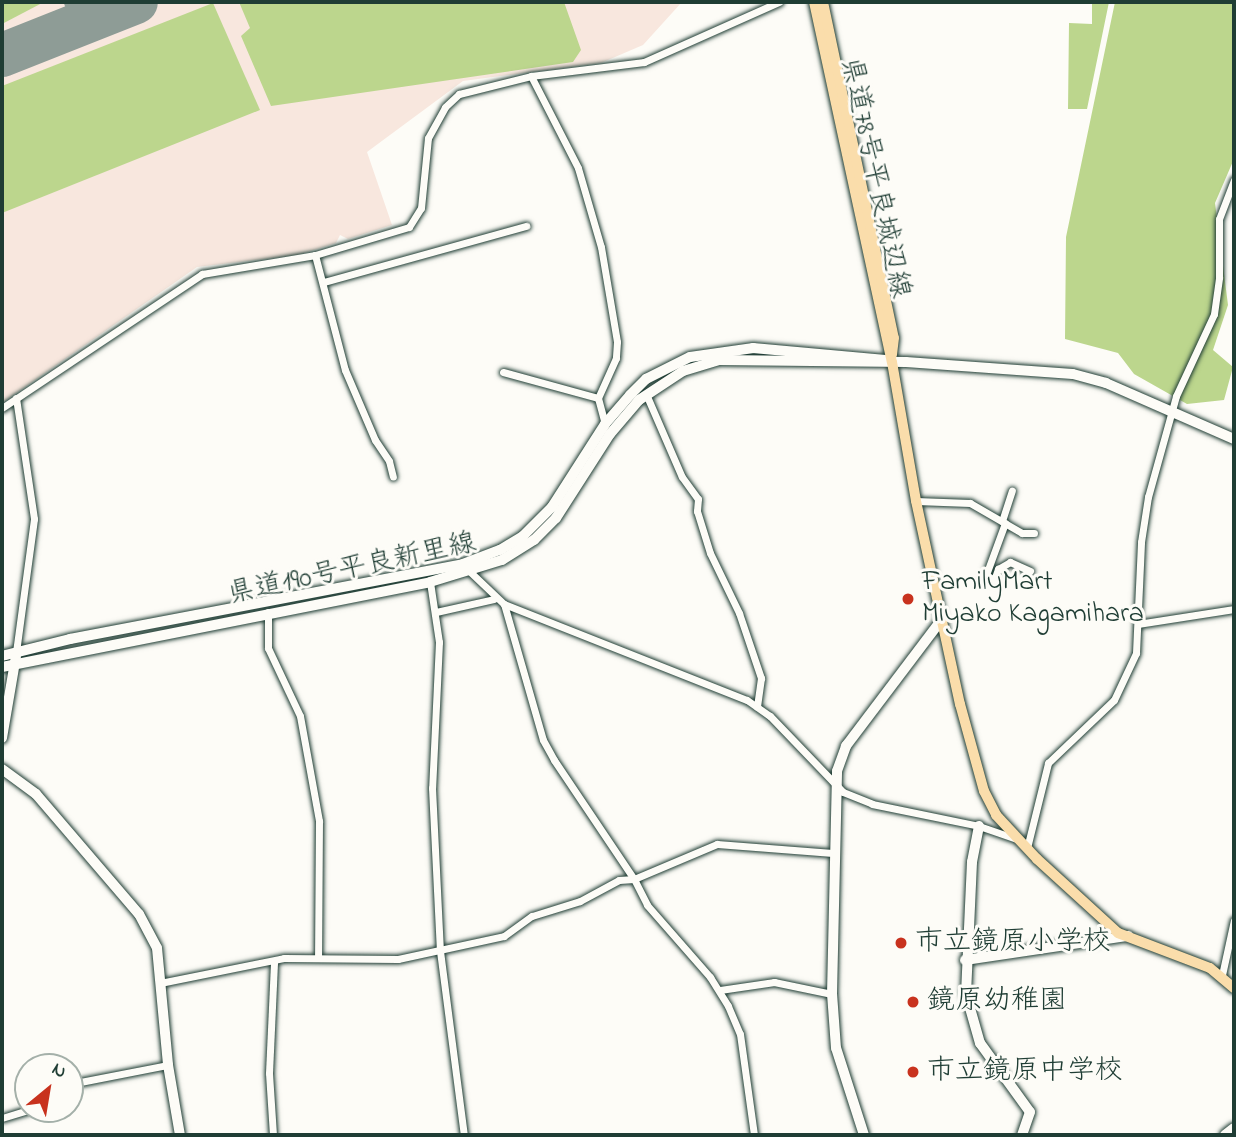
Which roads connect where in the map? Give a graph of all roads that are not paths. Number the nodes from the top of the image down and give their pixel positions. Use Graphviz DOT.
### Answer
graph roads {
  1 [pos="779,2"];
  2 [pos="814,2"];
  3 [pos="823,2"];
  4 [pos="531,76"];
  5 [pos="1234,180"];
  6 [pos="526,226"];
  7 [pos="315,255"];
  8 [pos="324,282"];
  9 [pos="892,362"];
  10 [pos="503,372"];
  11 [pos="646,394"];
  12 [pos="16,398"];
  13 [pos="598,398"];
  14 [pos="2,408"];
  15 [pos="1172,415"];
  16 [pos="605,424"];
  17 [pos="1234,439"];
  18 [pos="393,477"];
  19 [pos="1012,491"];
  20 [pos="916,501"];
  21 [pos="1004,522"];
  22 [pos="1034,533"];
  23 [pos="995,552"];
  24 [pos="1010,562"];
  25 [pos="466,568"];
  26 [pos="1030,570"];
  27 [pos="430,582"];
  28 [pos="494,599"];
  29 [pos="504,604"];
  30 [pos="1234,609"];
  31 [pos="268,612"];
  32 [pos="436,612"];
  33 [pos="942,619"];
  34 [pos="1138,624"];
  35 [pos="2,656"];
  36 [pos="16,657"];
  37 [pos="2,667"];
  38 [pos="757,707"];
  39 [pos="2,738"];
  40 [pos="2,769"];
  41 [pos="835,786"];
  42 [pos="979,826"];
  43 [pos="1023,844"];
  44 [pos="833,853"];
  45 [pos="634,879"];
  46 [pos="1234,920"];
  47 [pos="1128,936"];
  48 [pos="440,951"];
  49 [pos="318,957"];
  50 [pos="965,960"];
  51 [pos="274,961"];
  52 [pos="1222,975"];
  53 [pos="160,983"];
  54 [pos="1234,988"];
  55 [pos="720,990"];
  56 [pos="832,994"];
  57 [pos="168,1065"];
  58 [pos="84,1081"];
  59 [pos="1234,1128"];
  60 [pos="1026,1134"];
  61 [pos="180,1135"];
  62 [pos="273,1135"];
  63 [pos="464,1135"];
  64 [pos="754,1135"];
  65 [pos="864,1135"];
  66 [pos="1225,1135"];
  1 -- 4 [label="street"];
  2 -- 9 [label="main road, 県道78号平良城辺線"];
  3 -- 9 [label="main road, 県道78号平良城辺線"];
  4 -- 7 [label="street"];
  4 -- 13 [label="street"];
  5 -- 15 [label="street"];
  6 -- 8 [label="street"];
  7 -- 8 [label="street"];
  7 -- 12 [label="street"];
  8 -- 18 [label="street"];
  9 -- 11 [label="main road, 県道190号平良新里線"];
  9 -- 15 [label="main road"];
  9 -- 16 [label="main road, 県道190号平良新里線"];
  9 -- 20 [label="main road, 県道78号平良城辺線"];
  10 -- 13 [label="street"];
  11 -- 25 [label="main road, 県道190号平良新里線"];
  11 -- 38 [label="street"];
  12 -- 14 [label="street"];
  12 -- 36 [label="street"];
  13 -- 16 [label="street"];
  15 -- 17 [label="main road"];
  15 -- 34 [label="street"];
  16 -- 25 [label="main road, 県道190号平良新里線"];
  19 -- 21 [label="street"];
  20 -- 21 [label="street"];
  20 -- 33 [label="main road, 県道78号平良城辺線"];
  21 -- 22 [label="street"];
  21 -- 23 [label="street"];
  23 -- 24 [label="street"];
  23 -- 24 [label="street"];
  24 -- 26 [label="street"];
  25 -- 27 [label="main road, 県道190号平良新里線"];
  25 -- 28 [label="street"];
  25 -- 36 [label="main road, 県道190号平良新里線"];
  27 -- 31 [label="main road, 県道190号平良新里線"];
  27 -- 32 [label="street"];
  28 -- 29 [label="street"];
  28 -- 32 [label="street"];
  29 -- 38 [label="street"];
  29 -- 45 [label="street"];
  30 -- 34 [label="street"];
  31 -- 36 [label="main road, 県道190号平良新里線"];
  31 -- 49 [label="street"];
  32 -- 48 [label="street"];
  33 -- 41 [label="main road"];
  33 -- 43 [label="main road, 県道78号平良城辺線"];
  34 -- 43 [label="street"];
  35 -- 36 [label="main road"];
  36 -- 37 [label="main road"];
  36 -- 39 [label="main road"];
  38 -- 41 [label="street"];
  40 -- 53 [label="main road"];
  41 -- 42 [label="street"];
  41 -- 44 [label="main road"];
  42 -- 43 [label="street"];
  42 -- 50 [label="main road"];
  43 -- 47 [label="main road, 県道78号平良城辺線"];
  44 -- 45 [label="street"];
  44 -- 56 [label="main road"];
  45 -- 48 [label="street"];
  45 -- 55 [label="street"];
  46 -- 52 [label="street"];
  47 -- 50 [label="main road"];
  47 -- 52 [label="main road, 県道78号平良城辺線"];
  48 -- 49 [label="street"];
  48 -- 63 [label="street"];
  49 -- 51 [label="street"];
  50 -- 60 [label="main road"];
  51 -- 53 [label="street"];
  51 -- 62 [label="street"];
  52 -- 54 [label="main road, 県道78号平良城辺線"];
  53 -- 57 [label="main road"];
  55 -- 56 [label="street"];
  55 -- 64 [label="street"];
  56 -- 65 [label="main road"];
  57 -- 58 [label="street"];
  57 -- 61 [label="main road"];
  59 -- 66 [label="main road"];
}
